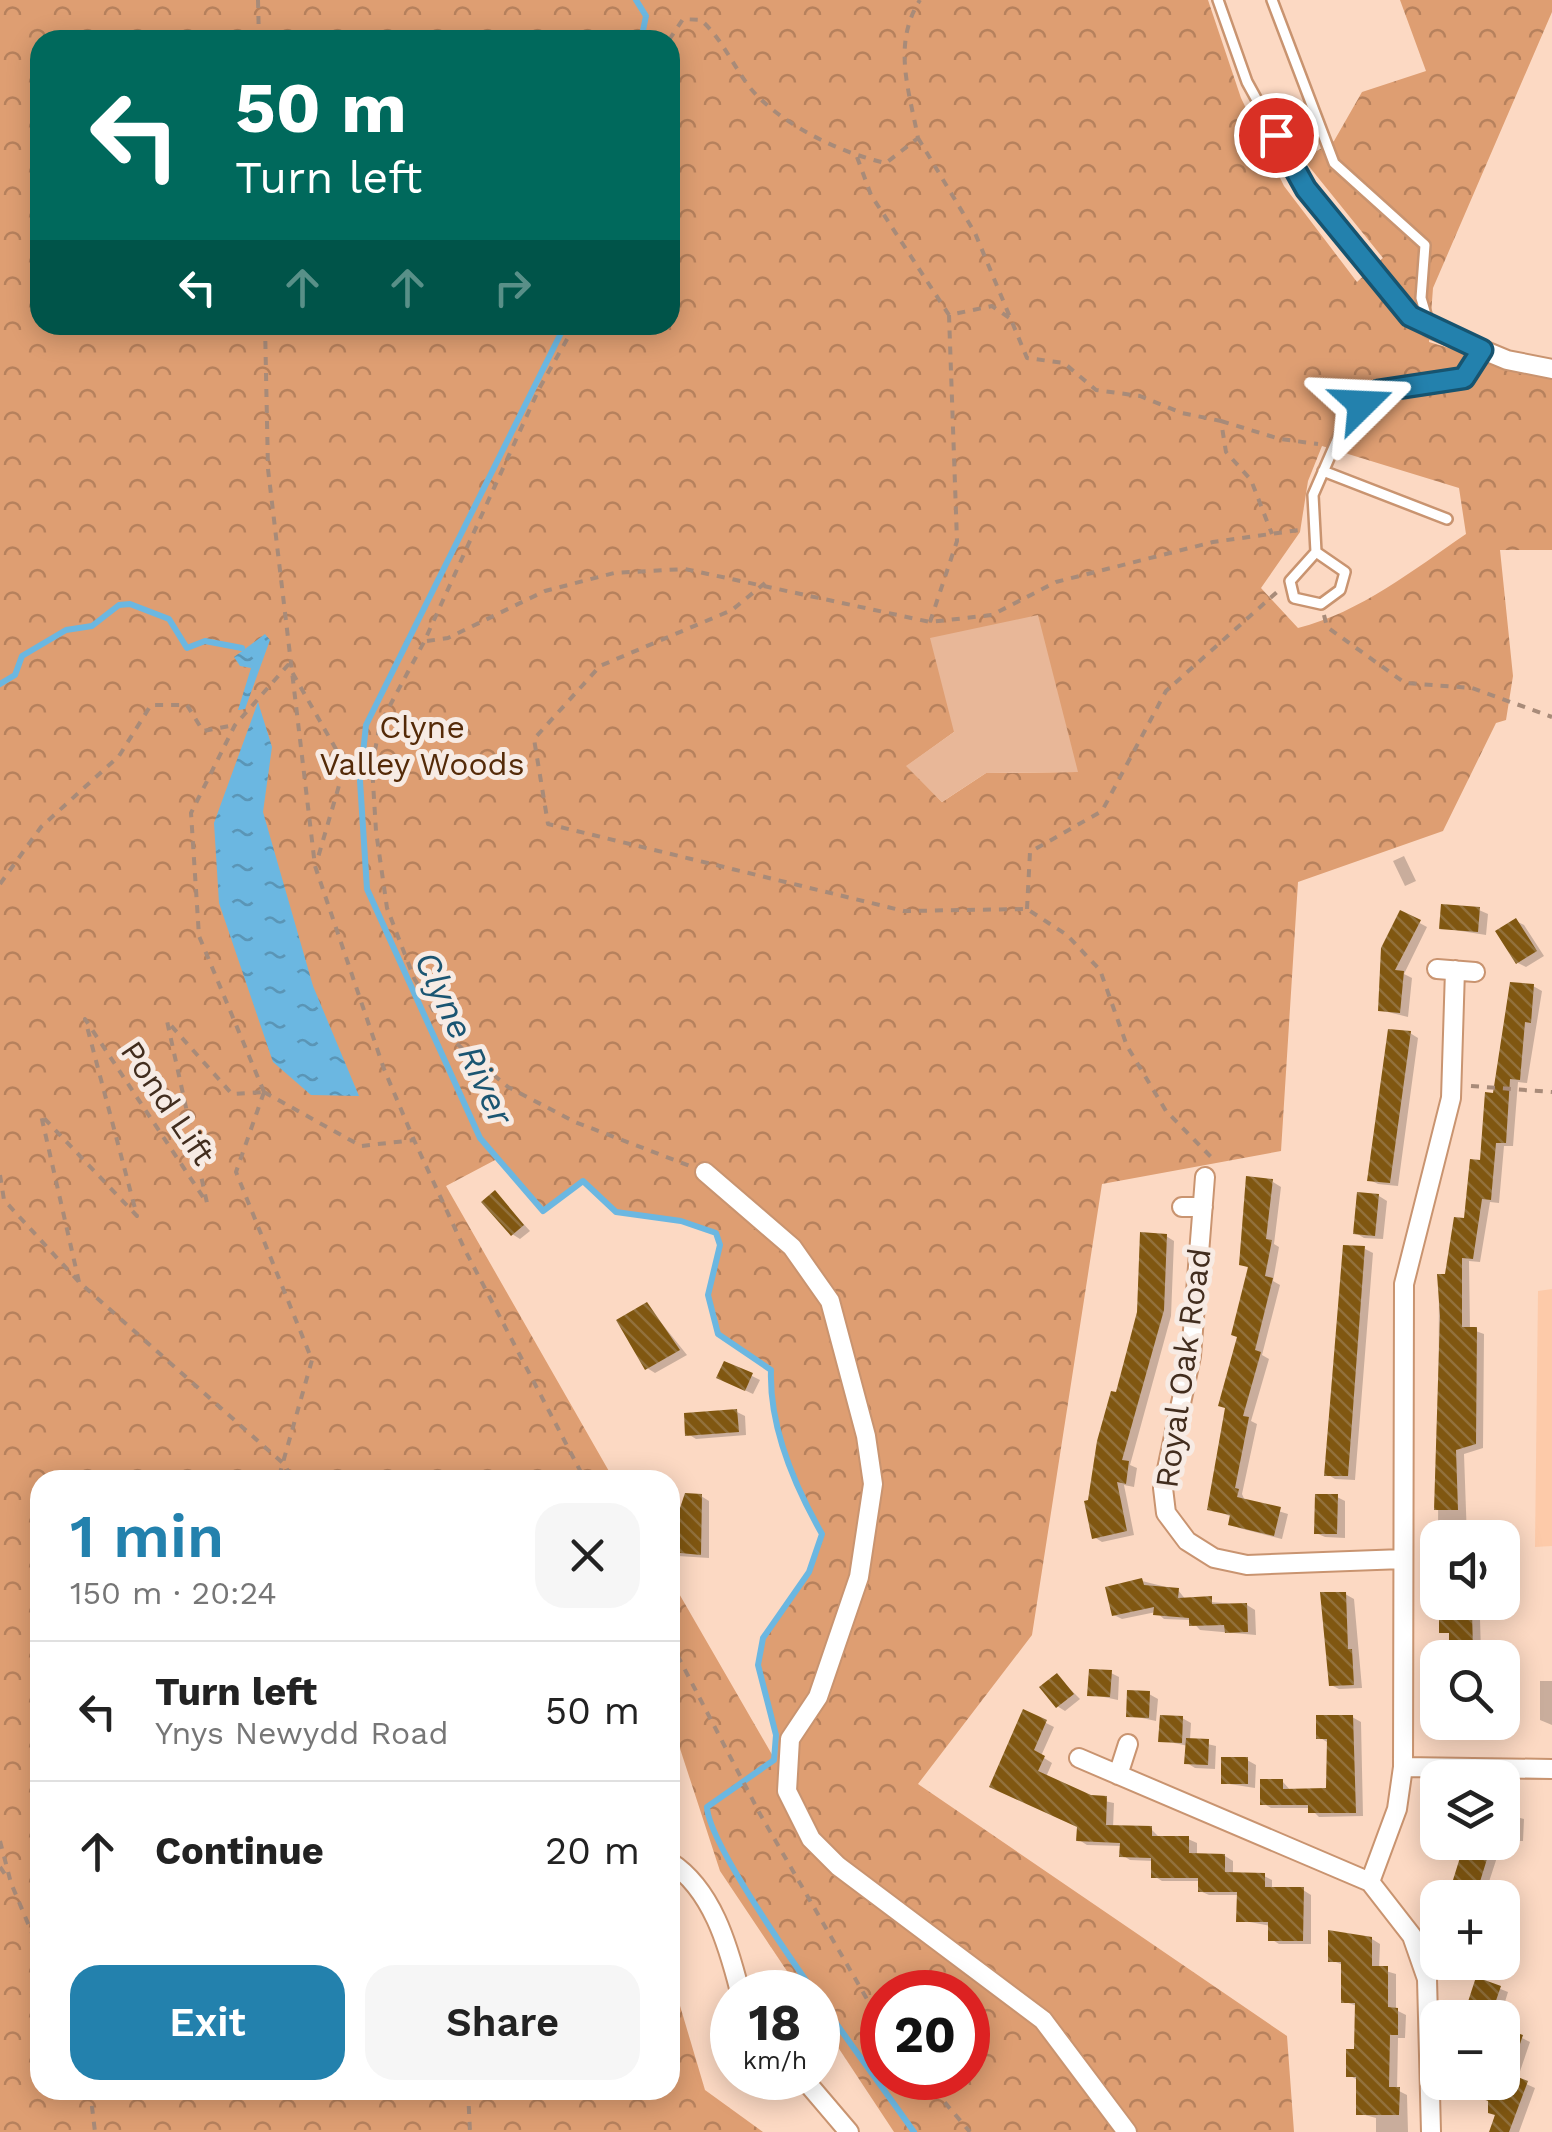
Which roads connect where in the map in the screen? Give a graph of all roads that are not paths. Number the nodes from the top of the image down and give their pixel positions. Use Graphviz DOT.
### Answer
graph roads {
  1 [pos="1218,0"];
  2 [pos="1272,0"];
  3 [pos="1430,328"];
  4 [pos="1482,350"];
  5 [pos="1552,369"];
  6 [pos="1322,470"];
  7 [pos="1447,518"];
  8 [pos="1316,552"];
  9 [pos="1474,972"];
  10 [pos="705,1172"];
  11 [pos="1205,1177"];
  12 [pos="1182,1207"];
  13 [pos="1203,1207"];
  14 [pos="1403,1560"];
  15 [pos="1128,1744"];
  16 [pos="1079,1758"];
  17 [pos="1404,1766"];
  18 [pos="1552,1770"];
  19 [pos="1118,1775"];
  20 [pos="680,1868"];
  21 [pos="1370,1882"];
  22 [pos="732,1970"];
  23 [pos="822,2100"];
  24 [pos="849,2132"];
  25 [pos="1127,2132"];
  26 [pos="1431,2132"];
  1 -- 3 [label="lane"];
  2 -- 3 [label="lane"];
  3 -- 4 [label="street"];
  4 -- 5 [label="street"];
  4 -- 6 [label="lane"];
  6 -- 7 [label="lane"];
  6 -- 8 [label="lane"];
  8 -- 8 [label="lane"];
  9 -- 14 [label="street"];
  10 -- 25 [label="street"];
  11 -- 13 [label="street, Royal Oak Road"];
  12 -- 13 [label="street, Royal Oak Road"];
  13 -- 14 [label="street, Royal Oak Road"];
  14 -- 17 [label="street"];
  15 -- 19 [label="street"];
  16 -- 19 [label="street"];
  17 -- 18 [label="street"];
  17 -- 21 [label="street"];
  19 -- 21 [label="street"];
  20 -- 22 [label="street"];
  21 -- 26 [label="street"];
  23 -- 24 [label="street"];
}
